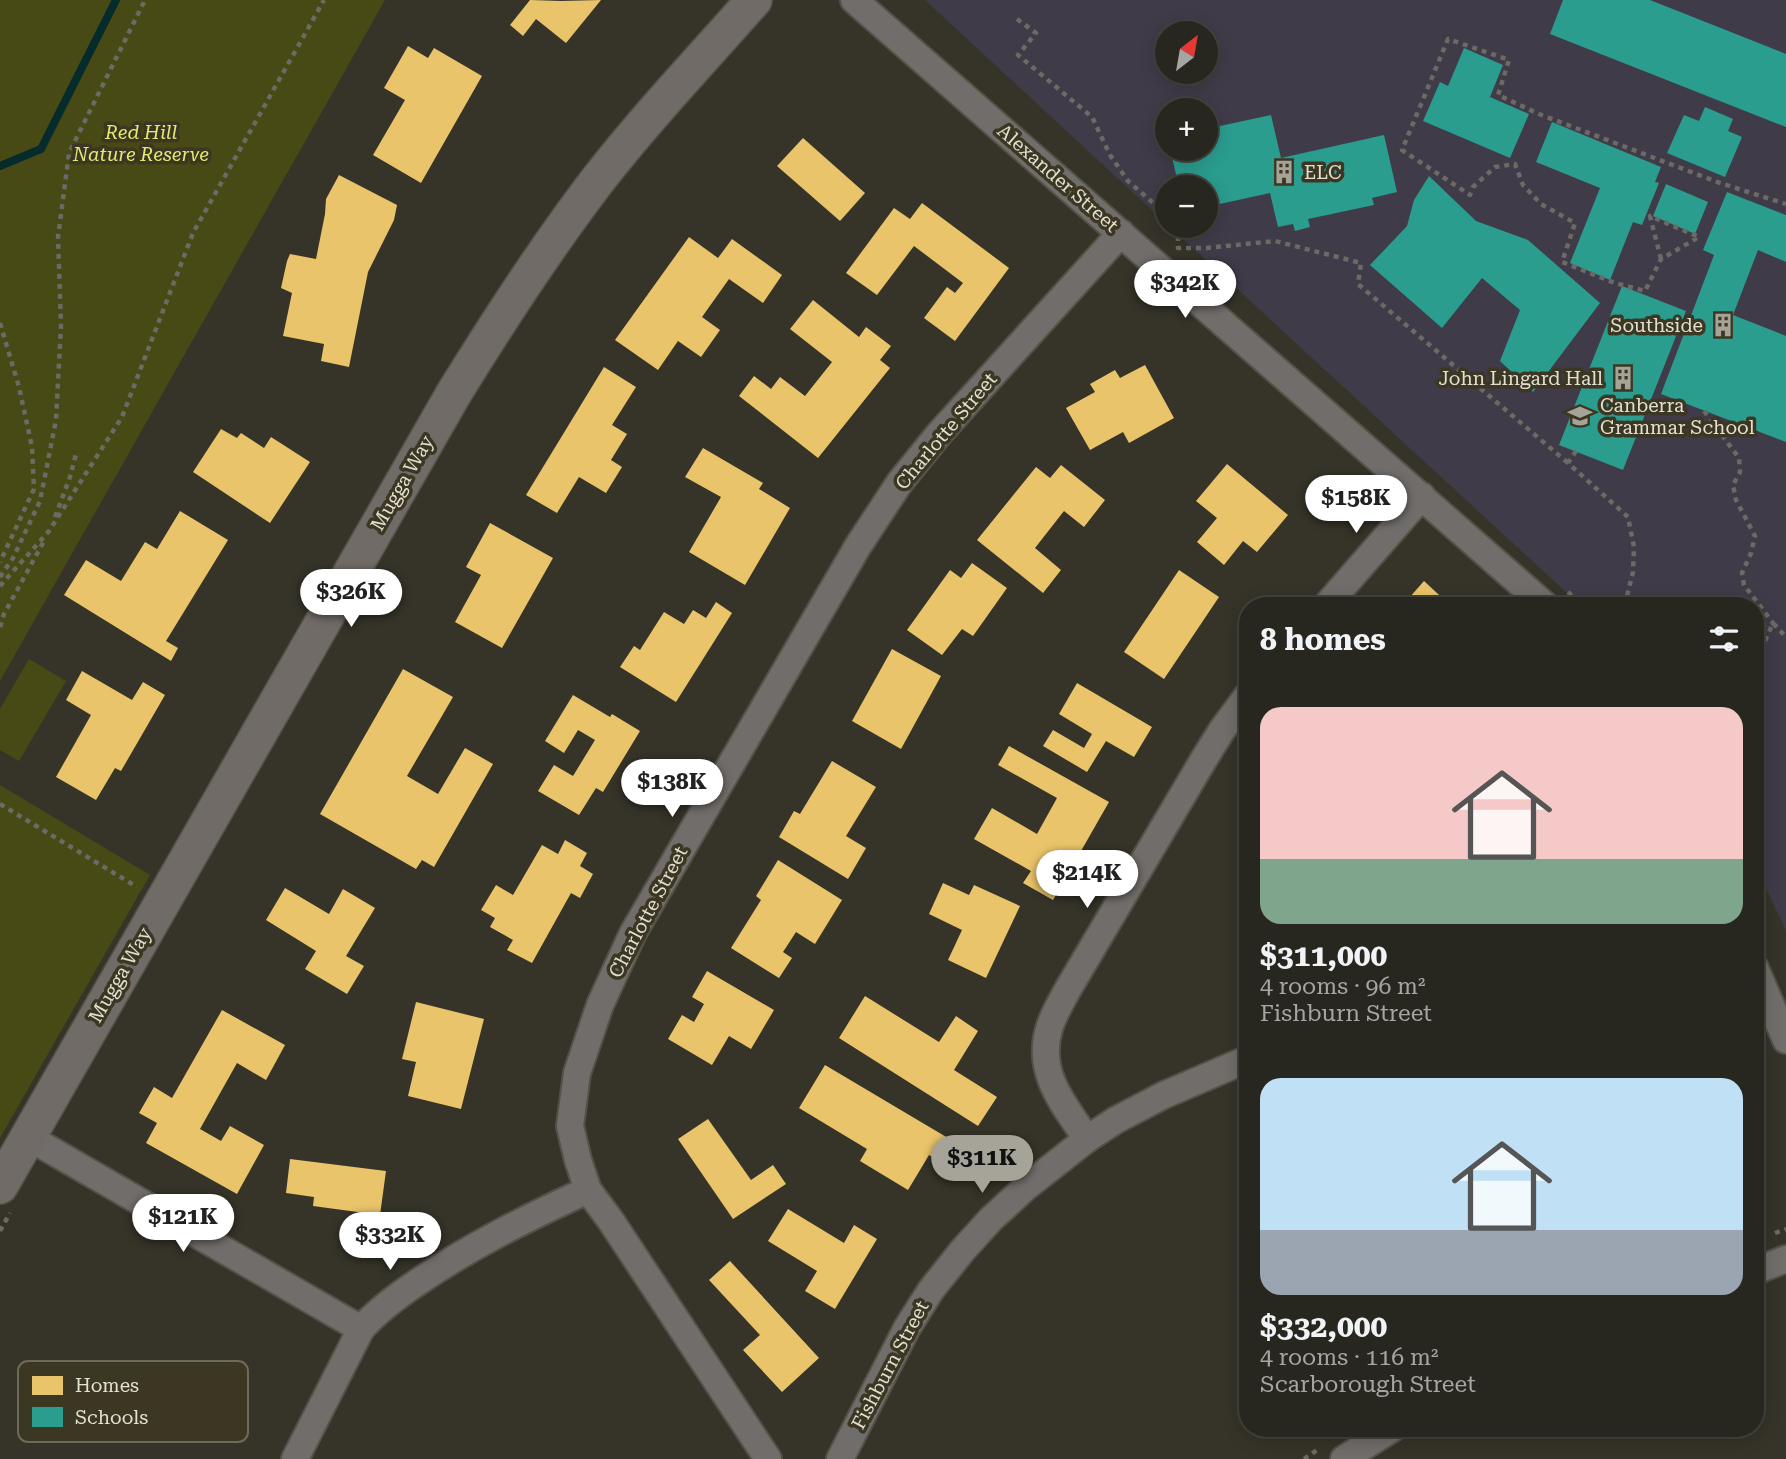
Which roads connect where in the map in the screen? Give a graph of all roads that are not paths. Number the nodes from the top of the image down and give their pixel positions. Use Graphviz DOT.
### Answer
graph roads {
  1 [pos="754,0"];
  2 [pos="854,0"];
  3 [pos="1121,233"];
  4 [pos="1422,496"];
  5 [pos="1334,597"];
  6 [pos="1536,597"];
  7 [pos="1239,707"];
  8 [pos="1764,989"];
  9 [pos="1786,1040"];
  10 [pos="1239,1063"];
  11 [pos="28,1137"];
  12 [pos="1087,1139"];
  13 [pos="0,1186"];
  14 [pos="588,1190"];
  15 [pos="1786,1259"];
  16 [pos="1764,1268"];
  17 [pos="361,1329"];
  18 [pos="1379,1437"];
  19 [pos="295,1459"];
  20 [pos="768,1459"];
  21 [pos="840,1459"];
  22 [pos="1344,1459"];
  1 -- 11 [label="main road, Mugga Way"];
  2 -- 3 [label="street, Alexander Street"];
  3 -- 4 [label="street, Alexander Street"];
  3 -- 14 [label="street, Charlotte Street"];
  4 -- 5 [label="street"];
  4 -- 6 [label="street, Alexander Street"];
  7 -- 12 [label="street"];
  8 -- 9 [label="street"];
  10 -- 12 [label="street, Fishburn Street"];
  11 -- 13 [label="main road, Mugga Way"];
  11 -- 17 [label="street"];
  12 -- 21 [label="street, Fishburn Street"];
  14 -- 17 [label="street"];
  14 -- 20 [label="street, Charlotte Street"];
  15 -- 16 [label="street"];
  17 -- 19 [label="street"];
  18 -- 22 [label="street"];
}
